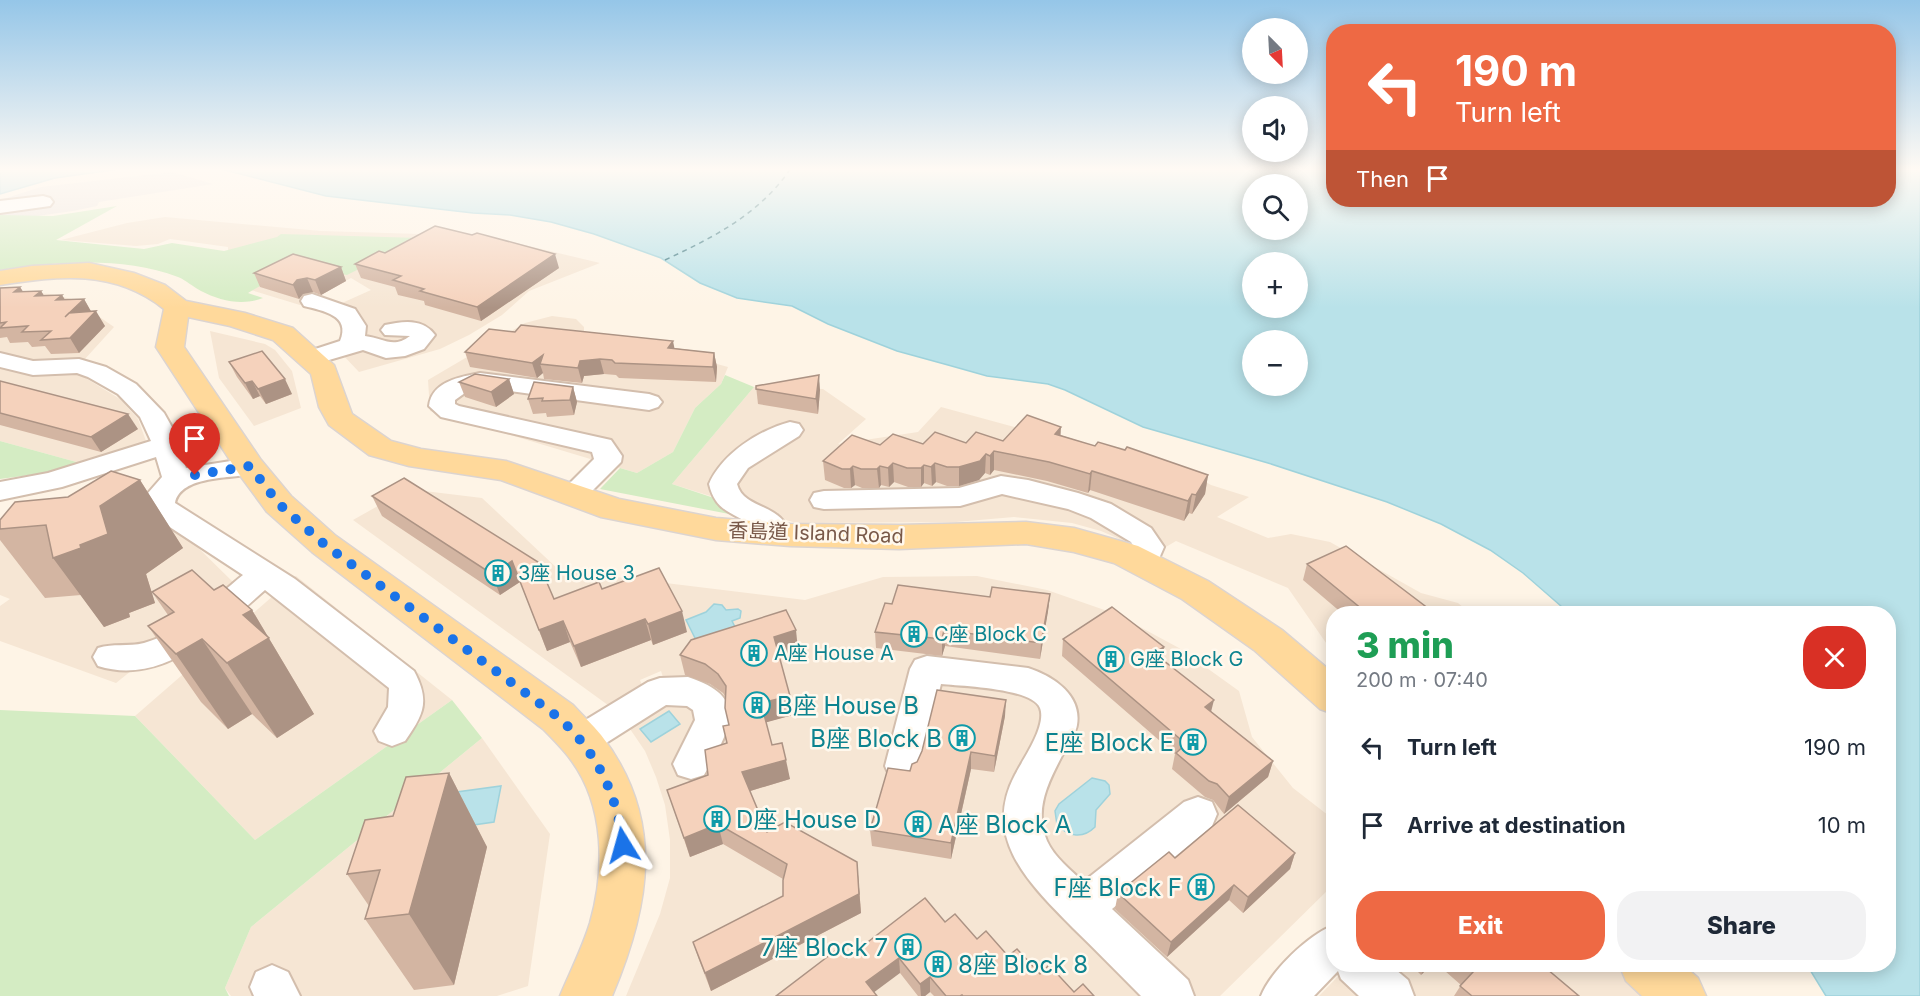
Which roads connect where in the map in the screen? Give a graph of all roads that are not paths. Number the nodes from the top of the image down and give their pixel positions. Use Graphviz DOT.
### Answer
graph roads {
  1 [pos="0,278"];
  2 [pos="312,301"];
  3 [pos="178,308"];
  4 [pos="393,330"];
  5 [pos="349,346"];
  6 [pos="312,358"];
  7 [pos="0,360"];
  8 [pos="97,372"];
  9 [pos="19,381"];
  10 [pos="648,402"];
  11 [pos="790,430"];
  12 [pos="164,446"];
  13 [pos="250,466"];
  14 [pos="176,478"];
  15 [pos="0,492"];
  16 [pos="572,495"];
  17 [pos="824,500"];
  18 [pos="777,534"];
  19 [pos="1143,563"];
  20 [pos="274,580"];
  21 [pos="110,657"];
  22 [pos="1326,691"];
  23 [pos="392,731"];
  24 [pos="582,740"];
  25 [pos="691,764"];
  26 [pos="903,766"];
  27 [pos="1198,814"];
  28 [pos="1082,908"];
  29 [pos="1326,952"];
  30 [pos="1365,972"];
  31 [pos="1653,972"];
  32 [pos="586,996"];
  33 [pos="1172,996"];
  34 [pos="1283,996"];
  35 [pos="1392,996"];
  36 [pos="1680,996"];
  1 -- 3 [label="main road"];
  2 -- 5 [label="street"];
  3 -- 6 [label="main road, 香島道 Island Road"];
  3 -- 13 [label="main road"];
  4 -- 5 [label="street"];
  5 -- 6 [label="street"];
  6 -- 16 [label="main road, 香島道 Island Road"];
  7 -- 8 [label="street"];
  8 -- 9 [label="street"];
  8 -- 12 [label="street"];
  10 -- 16 [label="street"];
  11 -- 18 [label="street"];
  12 -- 14 [label="street"];
  12 -- 15 [label="street"];
  13 -- 14 [label="street"];
  13 -- 24 [label="main road"];
  14 -- 20 [label="street"];
  16 -- 18 [label="main road, 香島道 Island Road"];
  17 -- 19 [label="street"];
  18 -- 19 [label="main road, 香島道 Island Road"];
  19 -- 22 [label="main road, 香島道 Island Road"];
  20 -- 21 [label="street"];
  20 -- 23 [label="street"];
  24 -- 25 [label="street"];
  24 -- 32 [label="main road"];
  26 -- 28 [label="street"];
  27 -- 28 [label="street"];
  28 -- 33 [label="street"];
  29 -- 34 [label="street"];
  30 -- 35 [label="street"];
  31 -- 36 [label="main road"];
}
